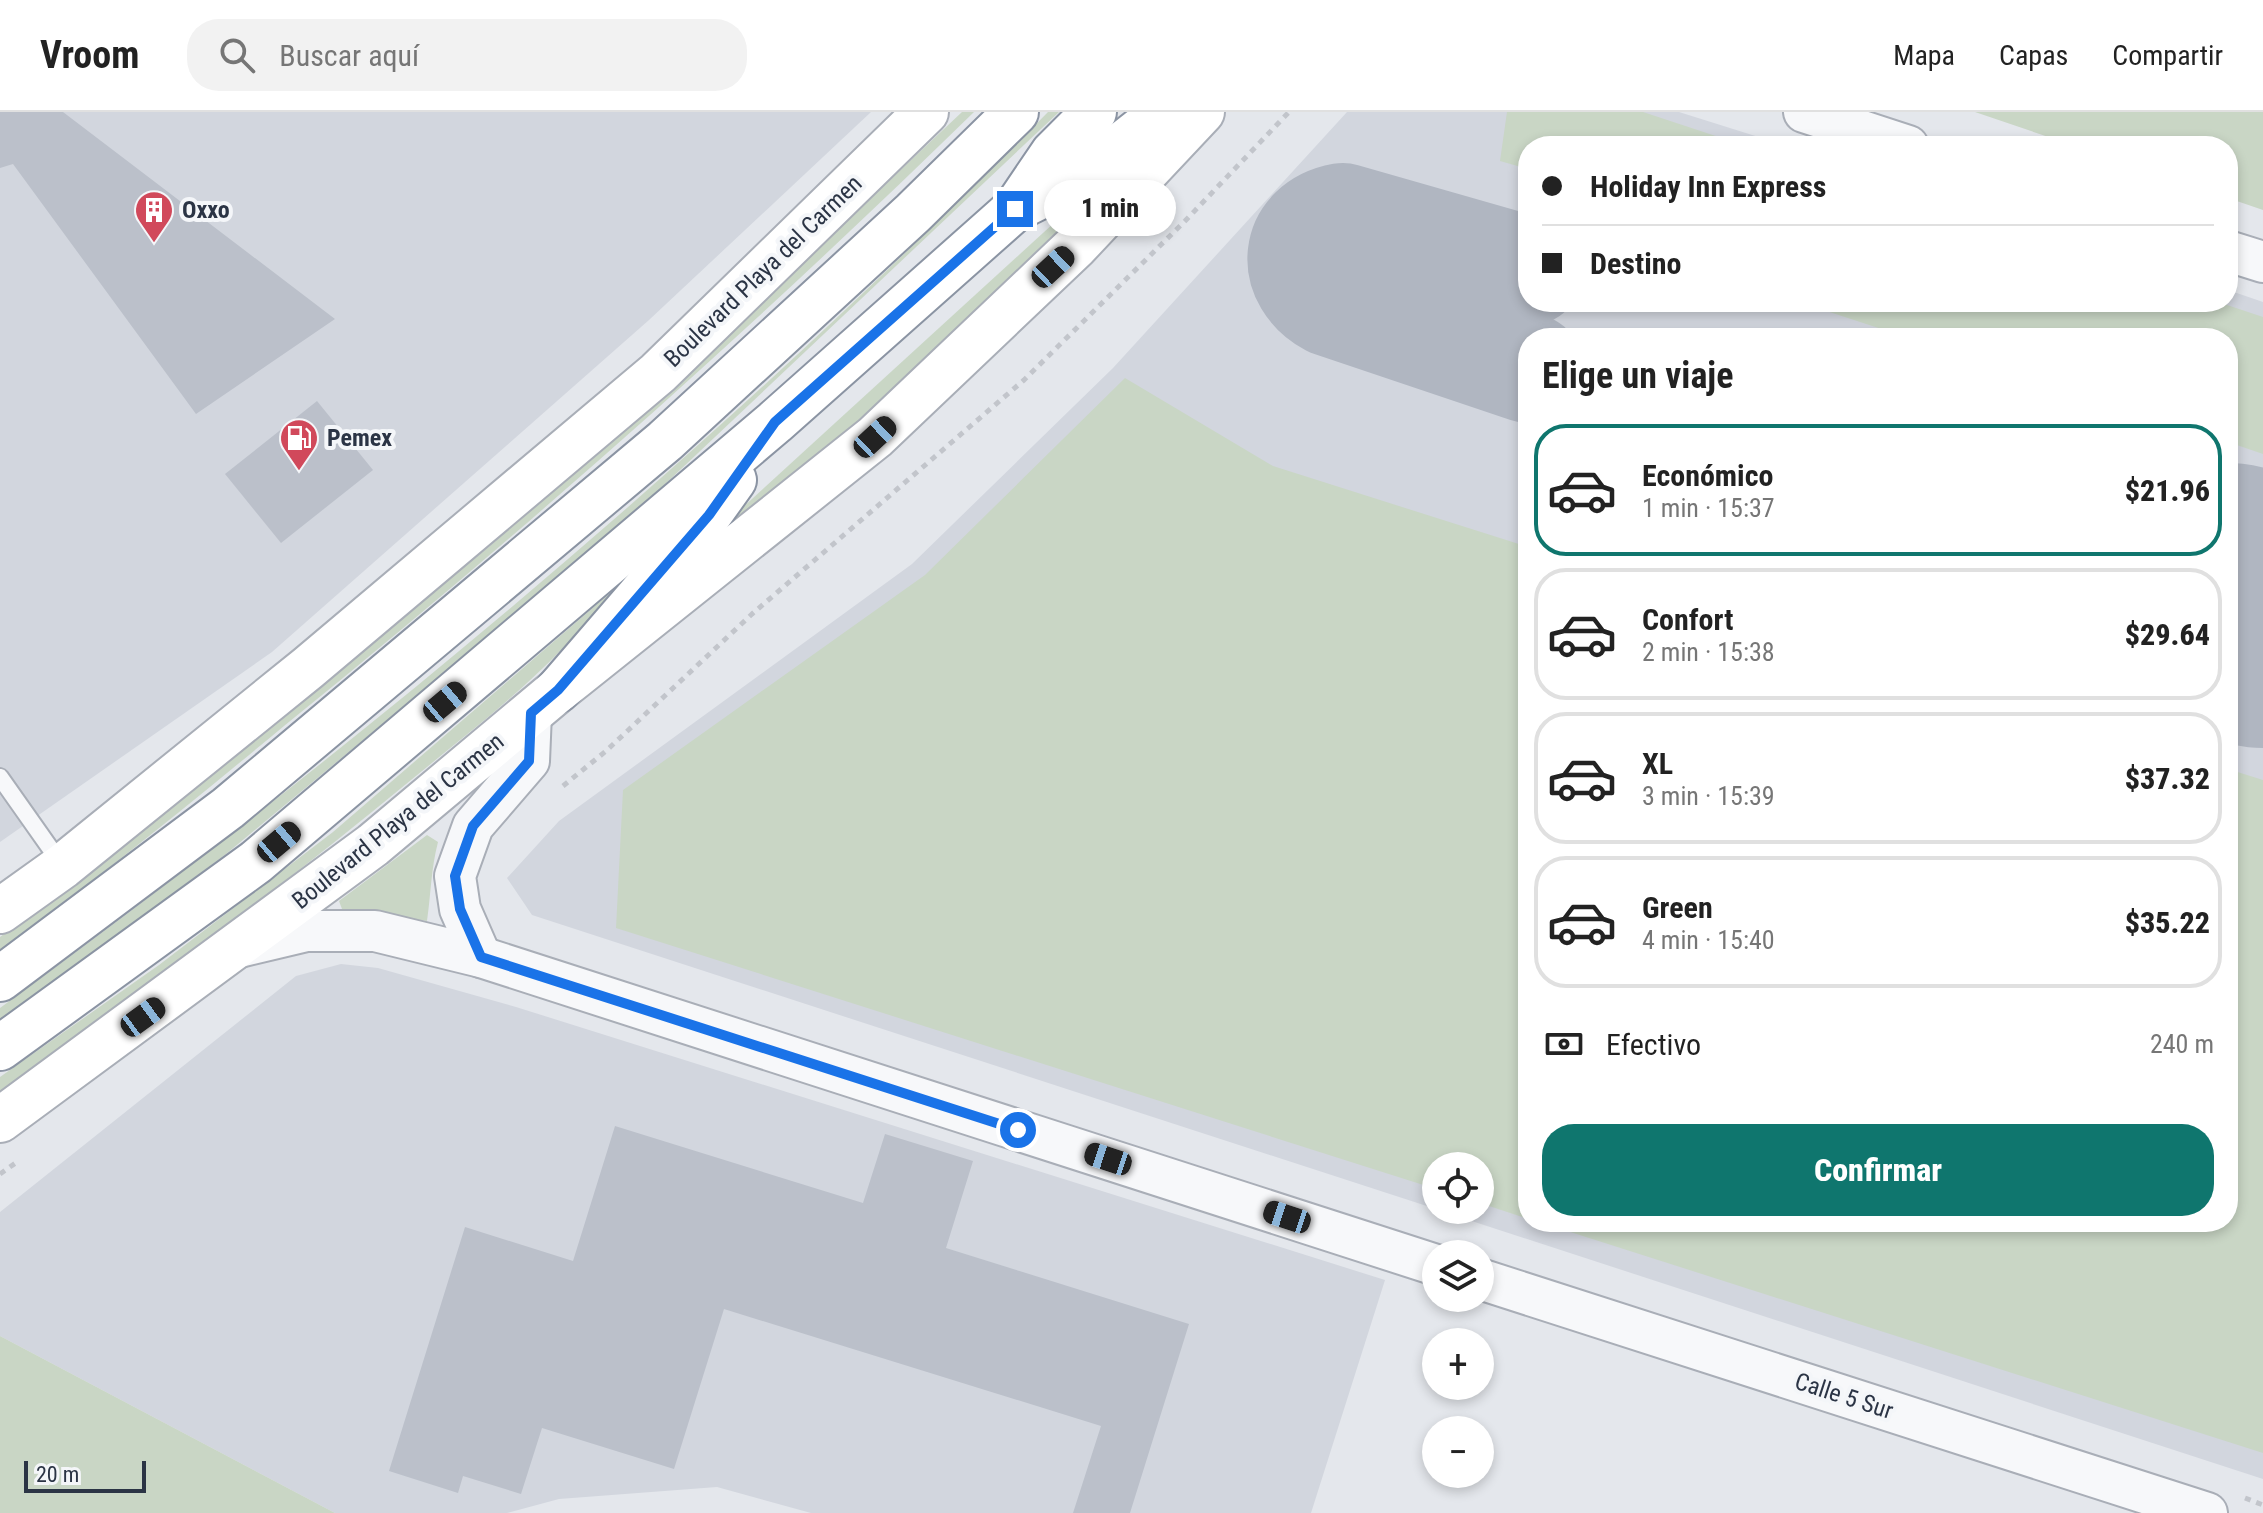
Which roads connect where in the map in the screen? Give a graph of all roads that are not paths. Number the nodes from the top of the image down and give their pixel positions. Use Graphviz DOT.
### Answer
graph roads {
  1 [pos="926,112"];
  2 [pos="1016,112"];
  3 [pos="1094,112"];
  4 [pos="1163,112"];
  5 [pos="1202,112"];
  6 [pos="1804,112"];
  7 [pos="1877,136"];
  8 [pos="1015,209"];
  9 [pos="2238,254"];
  10 [pos="2263,262"];
  11 [pos="775,422"];
  12 [pos="544,702"];
  13 [pos="0,777"];
  14 [pos="63,866"];
  15 [pos="0,911"];
  16 [pos="239,947"];
  17 [pos="481,957"];
  18 [pos="0,979"];
  19 [pos="0,1048"];
  20 [pos="0,1120"];
  21 [pos="1422,1260"];
  22 [pos="1494,1284"];
  23 [pos="2207,1513"];
  1 -- 14 [label="main road, Boulevard Playa del Carmen"];
  2 -- 18 [label="main road"];
  3 -- 8 [label="main road"];
  4 -- 8 [label="main road"];
  5 -- 12 [label="main road, Boulevard Playa del Carmen"];
  6 -- 7 [label="street"];
  8 -- 11 [label="main road"];
  9 -- 10 [label="street"];
  11 -- 12 [label="main road"];
  11 -- 19 [label="main road"];
  12 -- 16 [label="main road, Boulevard Playa del Carmen"];
  12 -- 17 [label="street"];
  13 -- 14 [label="lane"];
  14 -- 15 [label="main road, Boulevard Playa del Carmen"];
  16 -- 17 [label="street"];
  16 -- 20 [label="main road, Boulevard Playa del Carmen"];
  17 -- 21 [label="street"];
  22 -- 23 [label="street, Calle 5 Sur"];
}
